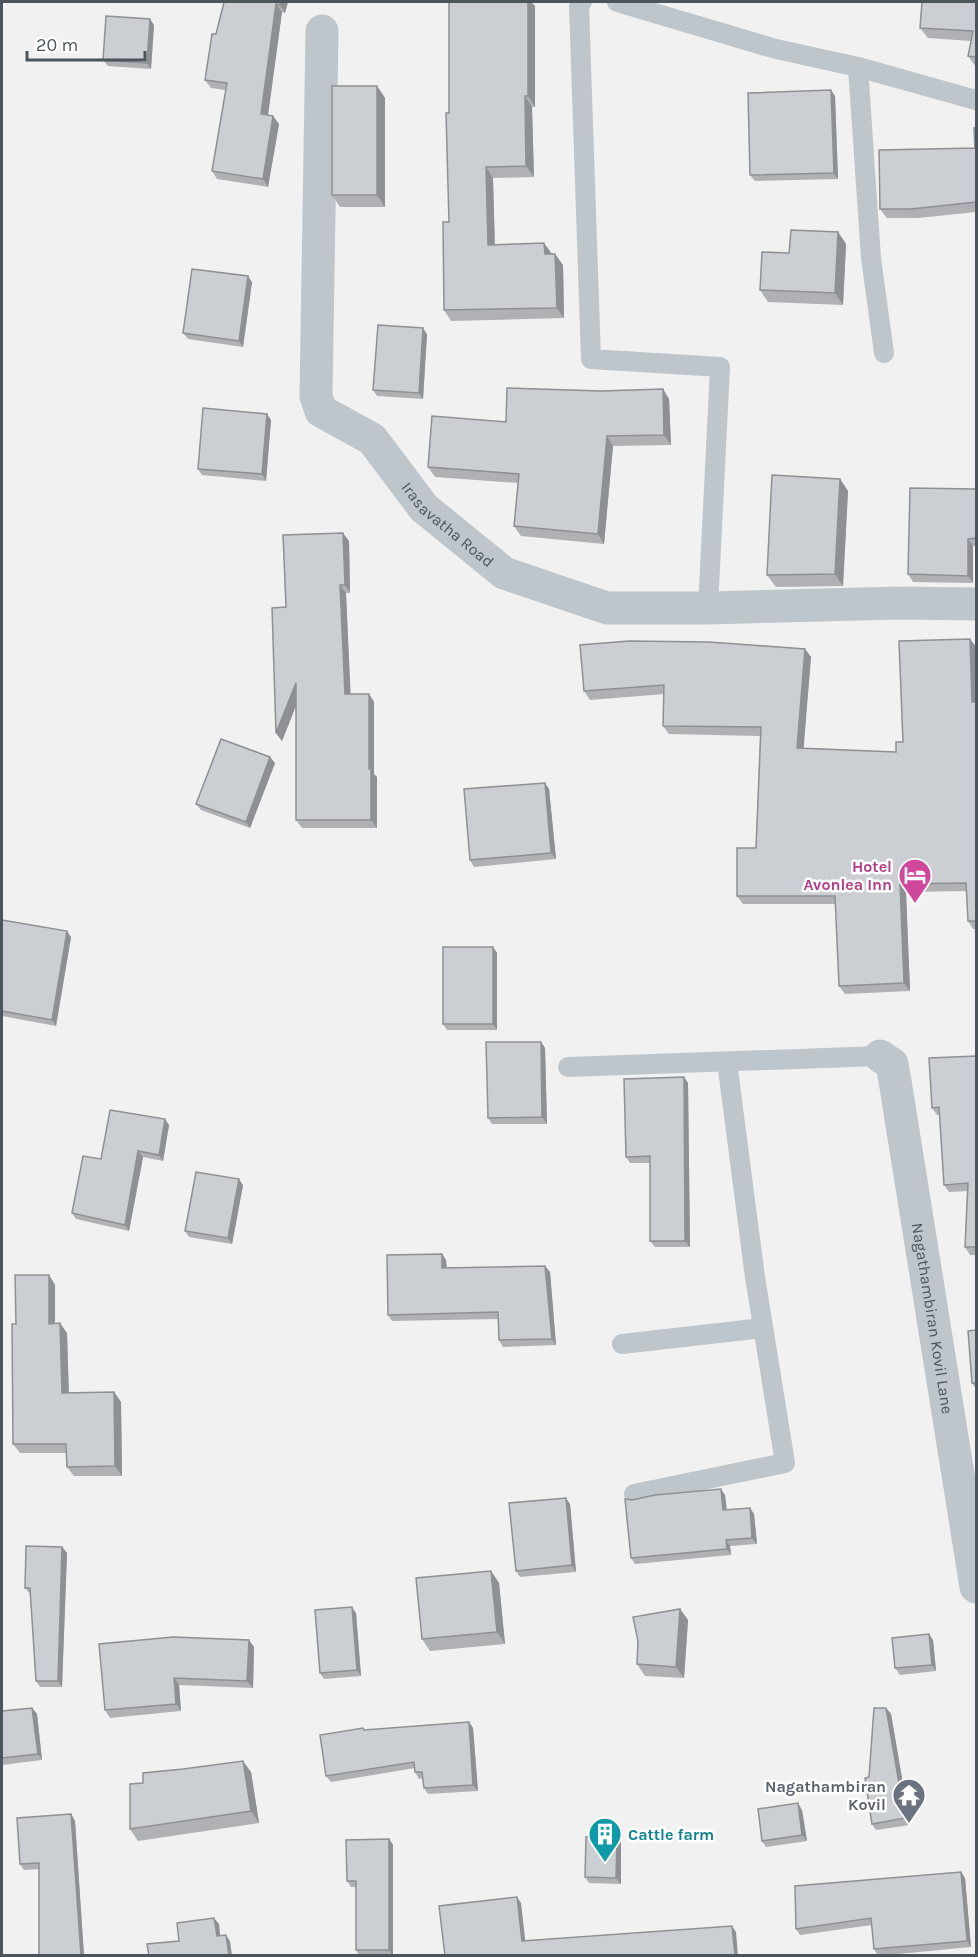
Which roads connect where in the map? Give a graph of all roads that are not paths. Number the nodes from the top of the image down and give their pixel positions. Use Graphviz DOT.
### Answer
graph roads {
  1 [pos="582,2"];
  2 [pos="617,2"];
  3 [pos="322,31"];
  4 [pos="858,67"];
  5 [pos="976,100"];
  6 [pos="884,353"];
  7 [pos="976,604"];
  8 [pos="708,608"];
  9 [pos="880,1056"];
  10 [pos="727,1062"];
  11 [pos="568,1067"];
  12 [pos="762,1328"];
  13 [pos="622,1344"];
  14 [pos="634,1494"];
  15 [pos="976,1587"];
  1 -- 8 [label="lane"];
  2 -- 4 [label="lane"];
  3 -- 8 [label="street, Irasavatha Road"];
  4 -- 5 [label="lane"];
  4 -- 6 [label="lane"];
  7 -- 8 [label="street, Irasavatha Road"];
  9 -- 10 [label="lane"];
  9 -- 15 [label="street, Nagathambiran Kovil Lane"];
  10 -- 11 [label="lane"];
  10 -- 12 [label="lane"];
  12 -- 13 [label="lane"];
  12 -- 14 [label="lane"];
}
